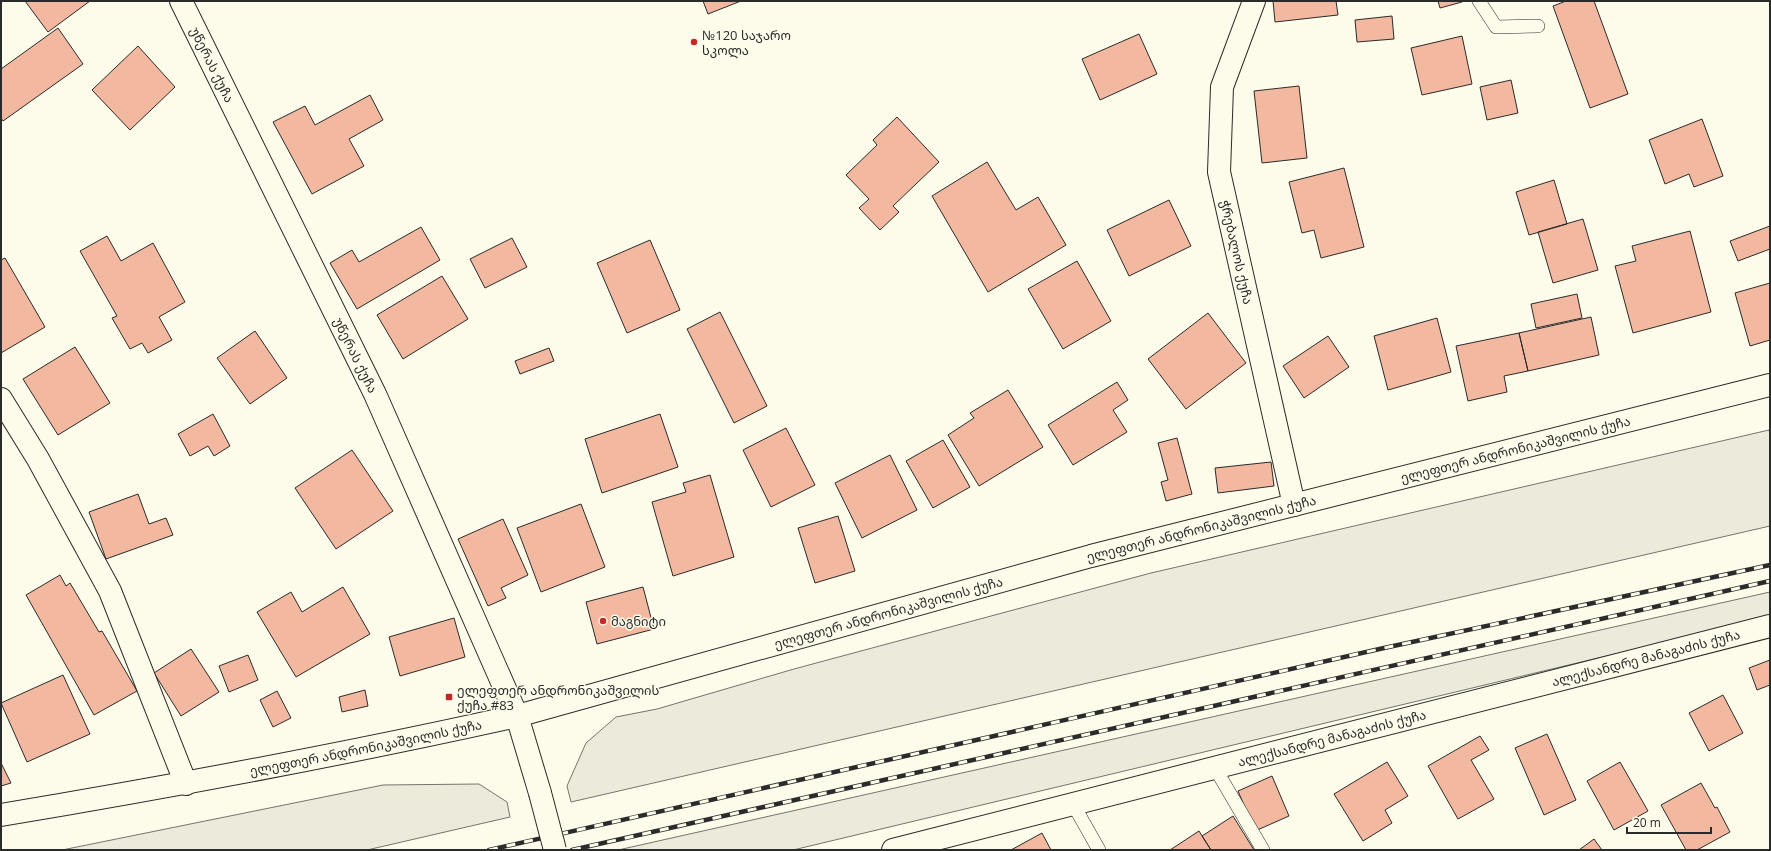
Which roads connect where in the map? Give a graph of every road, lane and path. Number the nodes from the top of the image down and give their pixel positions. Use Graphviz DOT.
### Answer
graph roads {
  1 [pos="180,1"];
  2 [pos="1254,1"];
  3 [pos="1480,1"];
  4 [pos="1538,26"];
  5 [pos="1770,385"];
  6 [pos="1,399"];
  7 [pos="1294,505"];
  8 [pos="1770,626"];
  9 [pos="517,716"];
  10 [pos="1215,768"];
  11 [pos="186,784"];
  12 [pos="1073,804"];
  13 [pos="1,815"];
  14 [pos="555,850"];
  15 [pos="893,850"];
  16 [pos="1100,850"];
  17 [pos="1263,850"];
  1 -- 9 [label="street, უწერას ქუჩა"];
  2 -- 7 [label="street, ჭრებალოს ქუჩა"];
  3 -- 4 [label="lane"];
  5 -- 7 [label="street, ელეფთერ ანდრონიკაშვილის ქუჩა"];
  6 -- 11 [label="street"];
  7 -- 9 [label="street, ელეფთერ ანდრონიკაშვილის ქუჩა"];
  8 -- 10 [label="street, ალექსანდრე მანაგაძის ქუჩა"];
  9 -- 11 [label="street, ელეფთერ ანდრონიკაშვილის ქუჩა"];
  9 -- 14 [label="street, უწერას ქუჩა, bridge"];
  10 -- 12 [label="street, ალექსანდრე მანაგაძის ქუჩა"];
  10 -- 17 [label="lane"];
  11 -- 13 [label="street, ელეფთერ ანდრონიკაშვილის ქუჩა"];
  12 -- 15 [label="street, ალექსანდრე მანაგაძის ქუჩა"];
  12 -- 16 [label="lane"];
}
